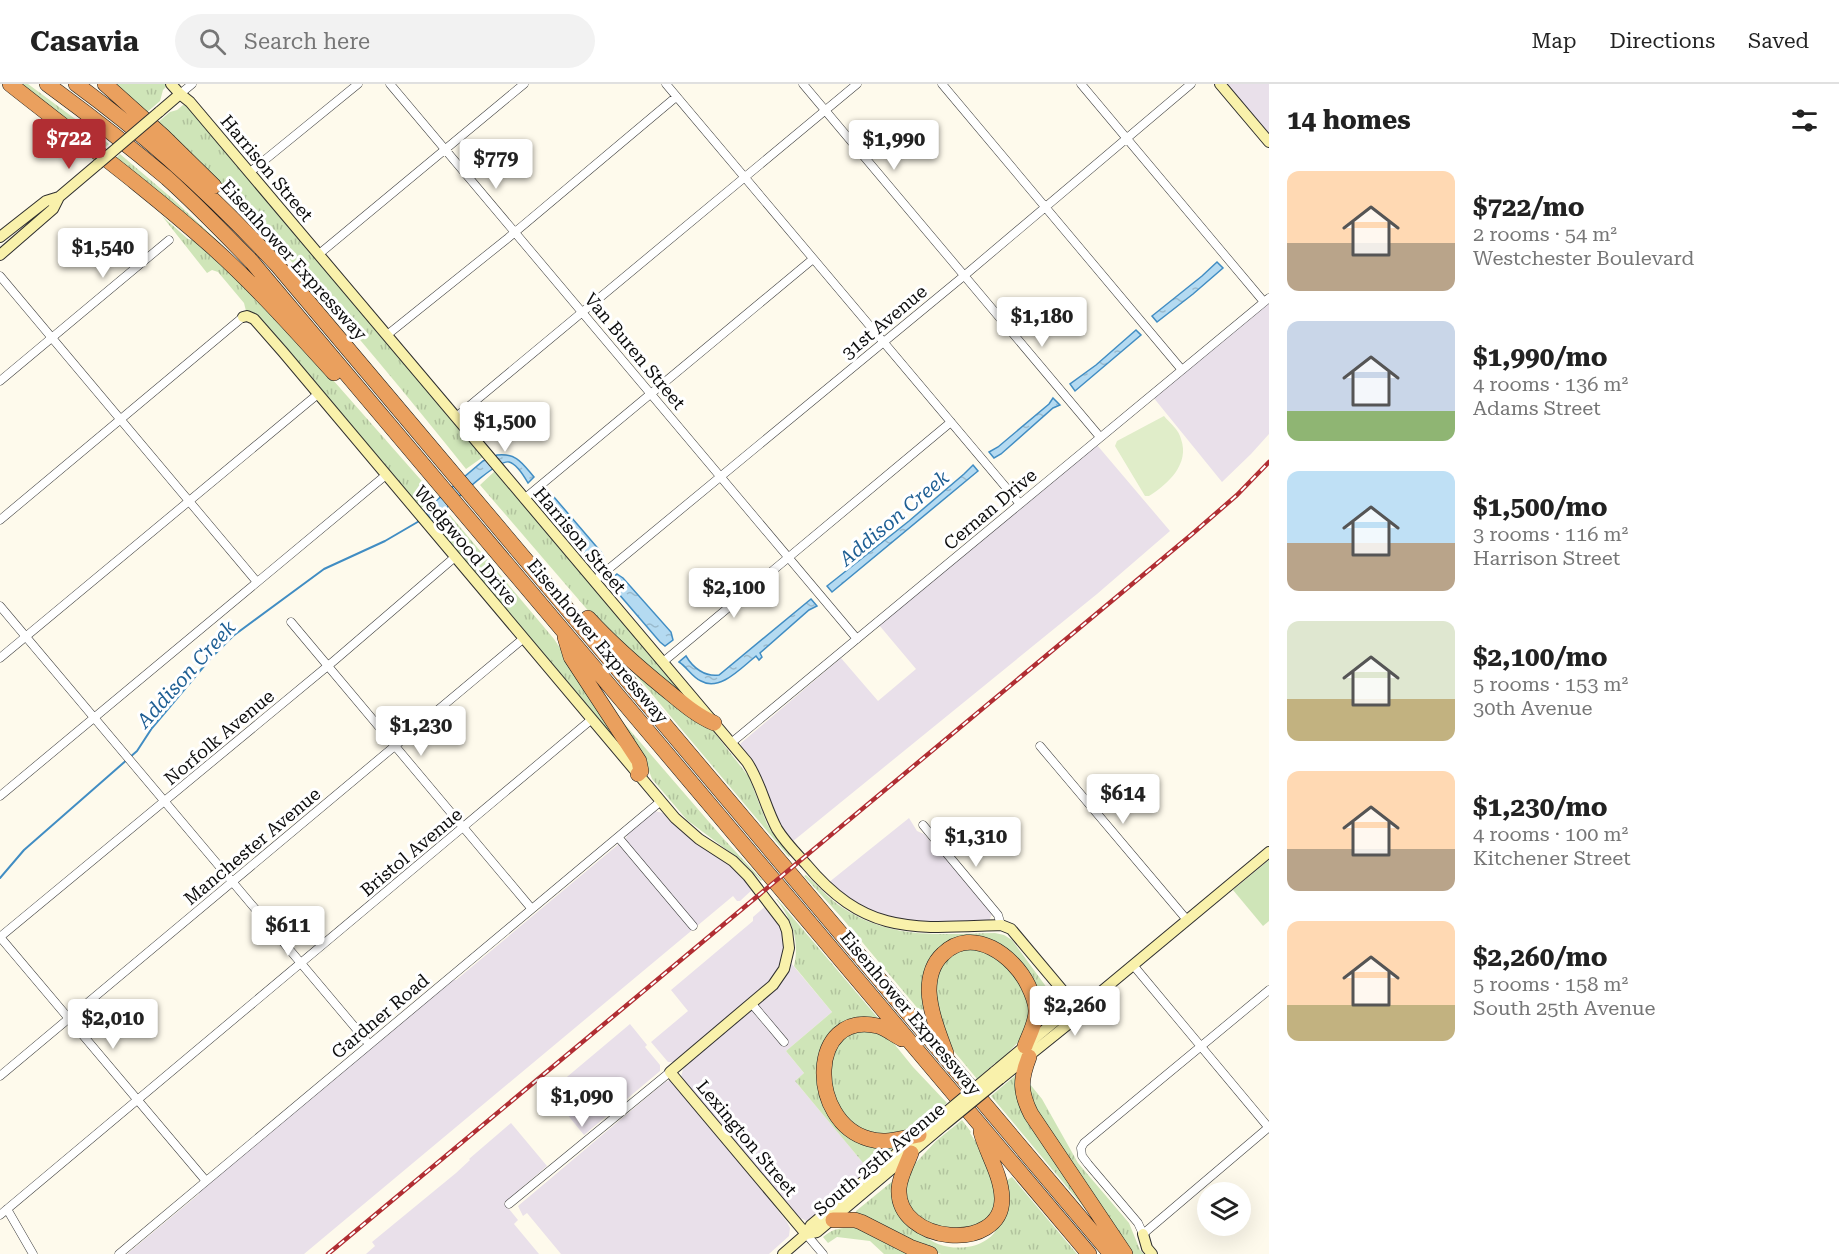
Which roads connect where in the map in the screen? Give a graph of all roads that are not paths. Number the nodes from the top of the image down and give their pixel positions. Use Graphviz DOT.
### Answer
graph roads {
  1 [pos="10,84"];
  2 [pos="47,84"];
  3 [pos="76,84"];
  4 [pos="105,84"];
  5 [pos="171,84"];
  6 [pos="192,84"];
  7 [pos="358,84"];
  8 [pos="390,84"];
  9 [pos="524,84"];
  10 [pos="666,84"];
  11 [pos="803,84"];
  12 [pos="857,84"];
  13 [pos="942,84"];
  14 [pos="1081,84"];
  15 [pos="1191,84"];
  16 [pos="1220,84"];
  17 [pos="180,94"];
  18 [pos="676,97"];
  19 [pos="825,111"];
  20 [pos="1126,138"];
  21 [pos="1269,142"];
  22 [pos="445,149"];
  23 [pos="250,172"];
  24 [pos="745,178"];
  25 [pos="59,197"];
  26 [pos="1044,206"];
  27 [pos="234,219"];
  28 [pos="515,232"];
  29 [pos="0,237"];
  30 [pos="169,240"];
  31 [pos="319,254"];
  32 [pos="0,255"];
  33 [pos="813,259"];
  34 [pos="965,275"];
  35 [pos="0,276"];
  36 [pos="1267,300"];
  37 [pos="582,312"];
  38 [pos="243,317"];
  39 [pos="387,335"];
  40 [pos="52,338"];
  41 [pos="884,342"];
  42 [pos="1182,370"];
  43 [pos="0,381"];
  44 [pos="652,393"];
  45 [pos="318,394"];
  46 [pos="456,417"];
  47 [pos="121,419"];
  48 [pos="951,423"];
  49 [pos="1100,437"];
  50 [pos="413,452"];
  51 [pos="386,476"];
  52 [pos="721,476"];
  53 [pos="524,499"];
  54 [pos="189,501"];
  55 [pos="1020,504"];
  56 [pos="0,520"];
  57 [pos="789,556"];
  58 [pos="455,557"];
  59 [pos="543,579"];
  60 [pos="594,581"];
  61 [pos="257,582"];
  62 [pos="0,606"];
  63 [pos="291,622"];
  64 [pos="562,628"];
  65 [pos="26,637"];
  66 [pos="524,638"];
  67 [pos="857,639"];
  68 [pos="0,658"];
  69 [pos="663,662"];
  70 [pos="328,666"];
  71 [pos="94,718"];
  72 [pos="592,719"];
  73 [pos="714,723"];
  74 [pos="731,743"];
  75 [pos="1040,746"];
  76 [pos="395,747"];
  77 [pos="638,774"];
  78 [pos="0,796"];
  79 [pos="164,801"];
  80 [pos="661,801"];
  81 [pos="923,825"];
  82 [pos="463,828"];
  83 [pos="618,837"];
  84 [pos="1269,852"];
  85 [pos="232,882"];
  86 [pos="531,908"];
  87 [pos="1187,920"];
  88 [pos="1001,925"];
  89 [pos="693,926"];
  90 [pos="0,937"];
  91 [pos="301,963"];
  92 [pos="1133,965"];
  93 [pos="1269,990"];
  94 [pos="752,1004"];
  95 [pos="1079,1010"];
  96 [pos="68,1017"];
  97 [pos="784,1042"];
  98 [pos="369,1044"];
  99 [pos="913,1045"];
  100 [pos="1202,1047"];
  101 [pos="1027,1052"];
  102 [pos="949,1062"];
  103 [pos="670,1072"];
  104 [pos="0,1076"];
  105 [pos="139,1100"];
  106 [pos="941,1122"];
  107 [pos="979,1123"];
  108 [pos="1269,1127"];
  109 [pos="919,1135"];
  110 [pos="911,1153"];
  111 [pos="206,1181"];
  112 [pos="510,1204"];
  113 [pos="7,1209"];
  114 [pos="0,1215"];
  115 [pos="832,1220"];
  116 [pos="806,1234"];
  117 [pos="1143,1234"];
  118 [pos="33,1254"];
  119 [pos="119,1254"];
  120 [pos="783,1254"];
  121 [pos="823,1254"];
  122 [pos="930,1254"];
  123 [pos="1089,1254"];
  124 [pos="1111,1254"];
  125 [pos="1125,1254"];
  126 [pos="1152,1254"];
  1 -- 50 [label="highway"];
  2 -- 50 [label="highway, Eisenhower Expressway"];
  3 -- 27 [label="highway, Eisenhower Expressway"];
  4 -- 27 [label="highway"];
  5 -- 17 [label="street, Harrison Street"];
  6 -- 17 [label="street"];
  7 -- 23 [label="street"];
  8 -- 22 [label="street, Van Buren Street"];
  9 -- 22 [label="street"];
  10 -- 18 [label="street"];
  11 -- 19 [label="street"];
  12 -- 19 [label="street"];
  13 -- 26 [label="street"];
  14 -- 20 [label="street"];
  15 -- 20 [label="street, 31st Avenue"];
  16 -- 21 [label="street"];
  17 -- 23 [label="street, Harrison Street"];
  17 -- 25 [label="street, bridge"];
  18 -- 24 [label="street"];
  18 -- 28 [label="street"];
  19 -- 24 [label="street"];
  19 -- 34 [label="street"];
  20 -- 26 [label="street, 31st Avenue"];
  20 -- 36 [label="street"];
  22 -- 28 [label="street, Van Buren Street"];
  22 -- 31 [label="street"];
  23 -- 31 [label="street, Harrison Street"];
  24 -- 33 [label="street"];
  24 -- 37 [label="street"];
  25 -- 29 [label="street"];
  25 -- 32 [label="street"];
  26 -- 34 [label="street, 31st Avenue"];
  26 -- 42 [label="street"];
  27 -- 59 [label="highway, Eisenhower Expressway"];
  28 -- 37 [label="street, Van Buren Street"];
  28 -- 39 [label="street"];
  30 -- 40 [label="street"];
  31 -- 39 [label="street, Harrison Street"];
  33 -- 41 [label="street"];
  33 -- 44 [label="street"];
  34 -- 41 [label="street, 31st Avenue"];
  34 -- 49 [label="street"];
  35 -- 40 [label="street"];
  36 -- 42 [label="street, Cernan Drive"];
  37 -- 44 [label="street, Van Buren Street"];
  37 -- 46 [label="street"];
  38 -- 45 [label="street, Wedgwood Drive"];
  38 -- 47 [label="street"];
  39 -- 46 [label="street, Harrison Street"];
  40 -- 43 [label="street"];
  40 -- 47 [label="street"];
  41 -- 48 [label="street"];
  41 -- 52 [label="street, 31st Avenue"];
  42 -- 49 [label="street, Cernan Drive"];
  44 -- 52 [label="street, Van Buren Street"];
  44 -- 53 [label="street"];
  45 -- 51 [label="street, Wedgwood Drive"];
  45 -- 54 [label="street"];
  46 -- 53 [label="street, Harrison Street"];
  47 -- 54 [label="street"];
  47 -- 56 [label="street"];
  48 -- 55 [label="street"];
  48 -- 57 [label="street"];
  49 -- 55 [label="street, Cernan Drive"];
  50 -- 64 [label="highway, Eisenhower Expressway"];
  51 -- 58 [label="street, Wedgwood Drive"];
  51 -- 61 [label="street"];
  52 -- 57 [label="street, Van Buren Street"];
  52 -- 60 [label="street, 31st Avenue"];
  53 -- 60 [label="street, Harrison Street"];
  54 -- 61 [label="street"];
  54 -- 65 [label="street"];
  55 -- 67 [label="street, Cernan Drive"];
  57 -- 67 [label="street, Van Buren Street"];
  57 -- 69 [label="street"];
  58 -- 66 [label="street, Wedgwood Drive"];
  58 -- 70 [label="street, Norfolk Avenue"];
  59 -- 73 [label="highway"];
  59 -- 102 [label="highway, Eisenhower Expressway"];
  60 -- 69 [label="street, Harrison Street"];
  61 -- 71 [label="street"];
  62 -- 65 [label="street"];
  63 -- 70 [label="street"];
  64 -- 77 [label="highway"];
  64 -- 99 [label="highway, Eisenhower Expressway"];
  65 -- 68 [label="street"];
  65 -- 71 [label="street"];
  66 -- 72 [label="street, Wedgwood Drive"];
  66 -- 76 [label="street, Manchester Avenue"];
  67 -- 74 [label="street, Cernan Drive"];
  69 -- 73 [label="street, Harrison Street"];
  70 -- 76 [label="street"];
  70 -- 79 [label="street, Norfolk Avenue"];
  71 -- 78 [label="street"];
  71 -- 79 [label="street"];
  72 -- 77 [label="street, Wedgwood Drive"];
  72 -- 82 [label="street, Bristol Avenue"];
  73 -- 74 [label="street, Harrison Street"];
  74 -- 88 [label="street, Harrison Street"];
  75 -- 87 [label="street"];
  76 -- 82 [label="street"];
  76 -- 85 [label="street, Manchester Avenue"];
  77 -- 80 [label="street, Wedgwood Drive"];
  79 -- 85 [label="street"];
  79 -- 90 [label="street, Norfolk Avenue"];
  80 -- 83 [label="street, Gardner Road"];
  80 -- 94 [label="street, Wedgwood Drive"];
  81 -- 88 [label="street"];
  82 -- 86 [label="street"];
  82 -- 91 [label="street, Bristol Avenue"];
  83 -- 86 [label="street, Gardner Road"];
  83 -- 89 [label="street"];
  84 -- 87 [label="street, South 25th Avenue"];
  85 -- 91 [label="street"];
  85 -- 96 [label="street, Manchester Avenue"];
  86 -- 98 [label="street, Gardner Road"];
  87 -- 92 [label="street, South 25th Avenue"];
  88 -- 95 [label="street"];
  90 -- 96 [label="street"];
  91 -- 98 [label="street"];
  91 -- 105 [label="street, Bristol Avenue"];
  92 -- 95 [label="street, South 25th Avenue"];
  92 -- 100 [label="street"];
  93 -- 100 [label="street"];
  94 -- 97 [label="street"];
  94 -- 103 [label="street, Wedgwood Drive"];
  95 -- 101 [label="street, South 25th Avenue"];
  96 -- 104 [label="street, Manchester Avenue"];
  96 -- 105 [label="street"];
  98 -- 111 [label="street, Gardner Road"];
  99 -- 107 [label="highway, Eisenhower Expressway"];
  99 -- 109 [label="highway"];
  100 -- 108 [label="street"];
  100 -- 117 [label="street"];
  101 -- 102 [label="highway"];
  101 -- 106 [label="street, South 25th Avenue, bridge"];
  101 -- 125 [label="highway"];
  102 -- 124 [label="highway, Eisenhower Expressway"];
  103 -- 112 [label="street"];
  103 -- 116 [label="street, Lexington Street"];
  105 -- 111 [label="street"];
  105 -- 113 [label="street, Bristol Avenue"];
  106 -- 109 [label="street, South 25th Avenue"];
  106 -- 110 [label="street, South 25th Avenue"];
  107 -- 110 [label="highway"];
  107 -- 123 [label="highway, Eisenhower Expressway"];
  108 -- 117 [label="street"];
  109 -- 116 [label="street, South 25th Avenue"];
  110 -- 115 [label="street, South 25th Avenue"];
  111 -- 119 [label="street, Gardner Road"];
  113 -- 114 [label="street, Bristol Avenue"];
  113 -- 118 [label="street"];
  115 -- 116 [label="street, South 25th Avenue"];
  115 -- 122 [label="highway"];
  116 -- 120 [label="street, South 25th Avenue"];
  116 -- 121 [label="street, Lexington Street"];
  117 -- 126 [label="street"];
}
